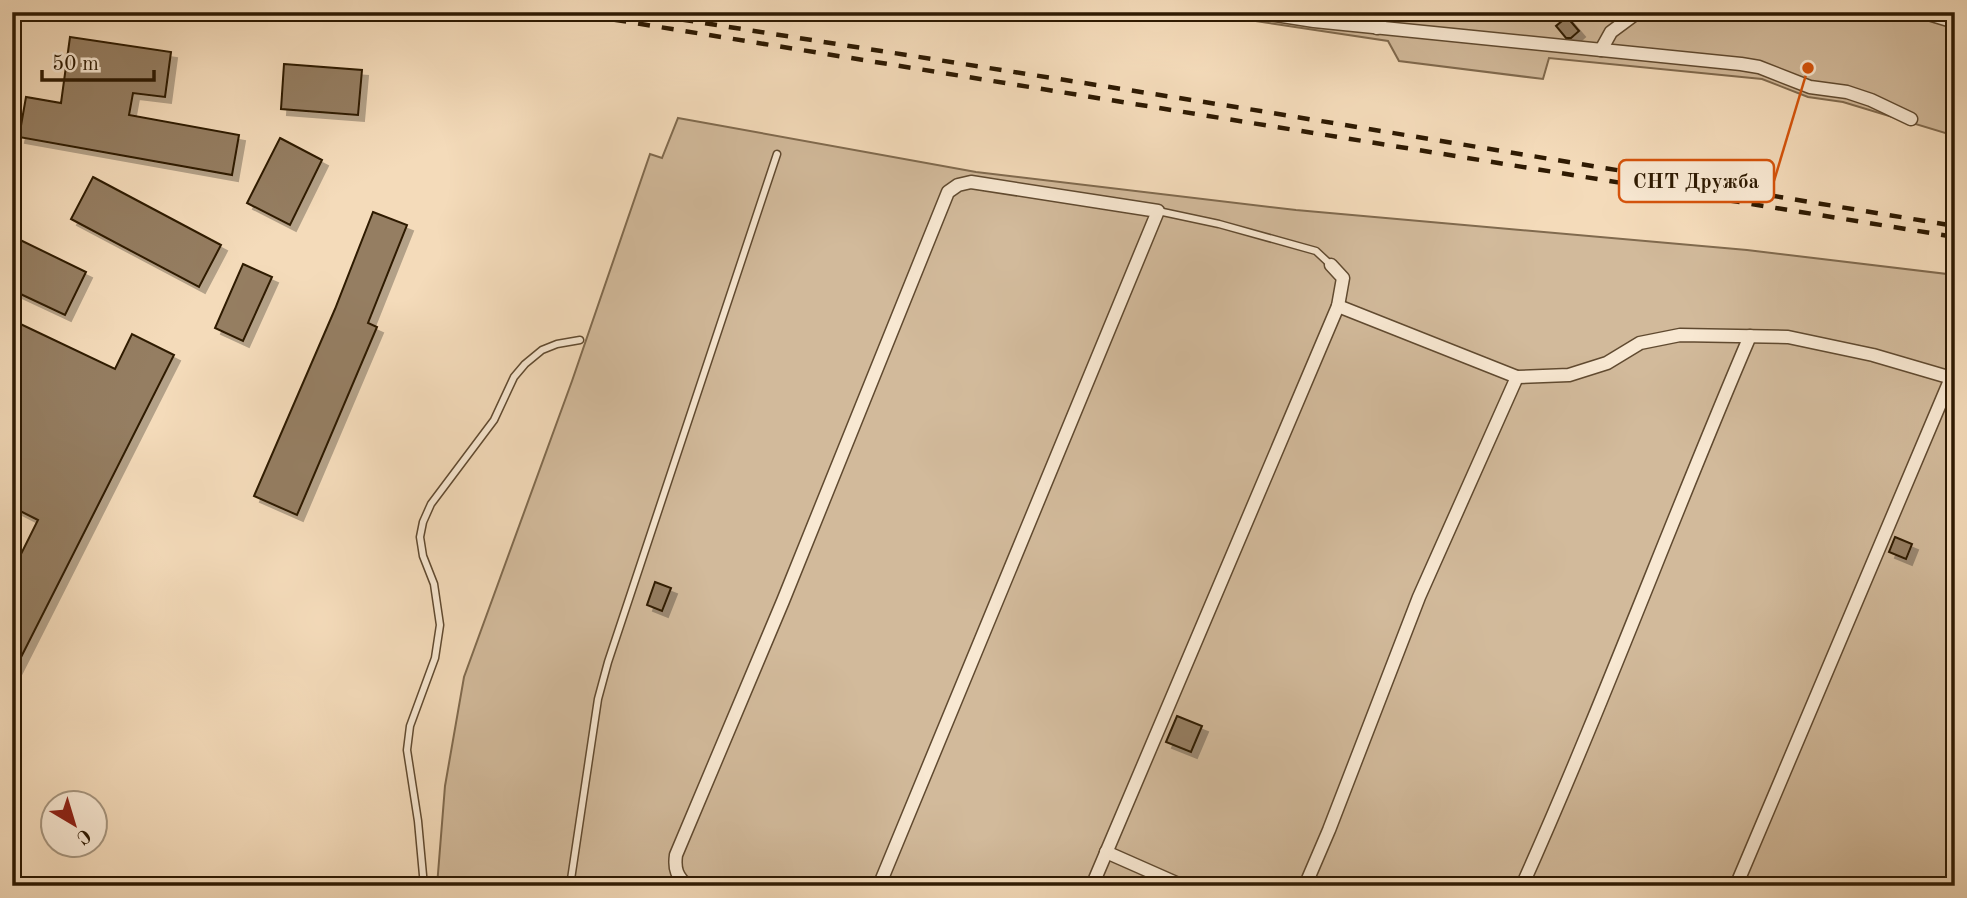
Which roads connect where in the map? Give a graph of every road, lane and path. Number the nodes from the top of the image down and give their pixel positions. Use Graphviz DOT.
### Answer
graph roads {
  1 [pos="1255,12"];
  2 [pos="1384,12"];
  3 [pos="1638,12"];
  4 [pos="1922,12"];
  5 [pos="1955,22"];
  6 [pos="1377,28"];
  7 [pos="1601,50"];
  8 [pos="1910,119"];
  9 [pos="777,154"];
  10 [pos="1158,211"];
  11 [pos="1331,265"];
  12 [pos="1338,306"];
  13 [pos="1750,336"];
  14 [pos="580,340"];
  15 [pos="1517,377"];
  16 [pos="1953,379"];
  17 [pos="1106,852"];
  18 [pos="424,886"];
  19 [pos="570,886"];
  20 [pos="688,886"];
  21 [pos="879,886"];
  22 [pos="1092,886"];
  23 [pos="1183,886"];
  24 [pos="1305,886"];
  25 [pos="1522,886"];
  26 [pos="1736,886"];
  1 -- 6 [label="street"];
  2 -- 6 [label="street"];
  3 -- 7 [label="street"];
  4 -- 5 [label="street"];
  6 -- 7 [label="street"];
  7 -- 8 [label="street"];
  9 -- 19 [label="lane"];
  10 -- 11 [label="lane"];
  10 -- 20 [label="street"];
  10 -- 21 [label="street"];
  11 -- 12 [label="street"];
  12 -- 15 [label="street"];
  12 -- 17 [label="street"];
  13 -- 15 [label="street"];
  13 -- 16 [label="street"];
  13 -- 25 [label="street"];
  14 -- 18 [label="lane"];
  15 -- 24 [label="street"];
  16 -- 26 [label="street"];
  17 -- 22 [label="street"];
  17 -- 23 [label="street"];
}
